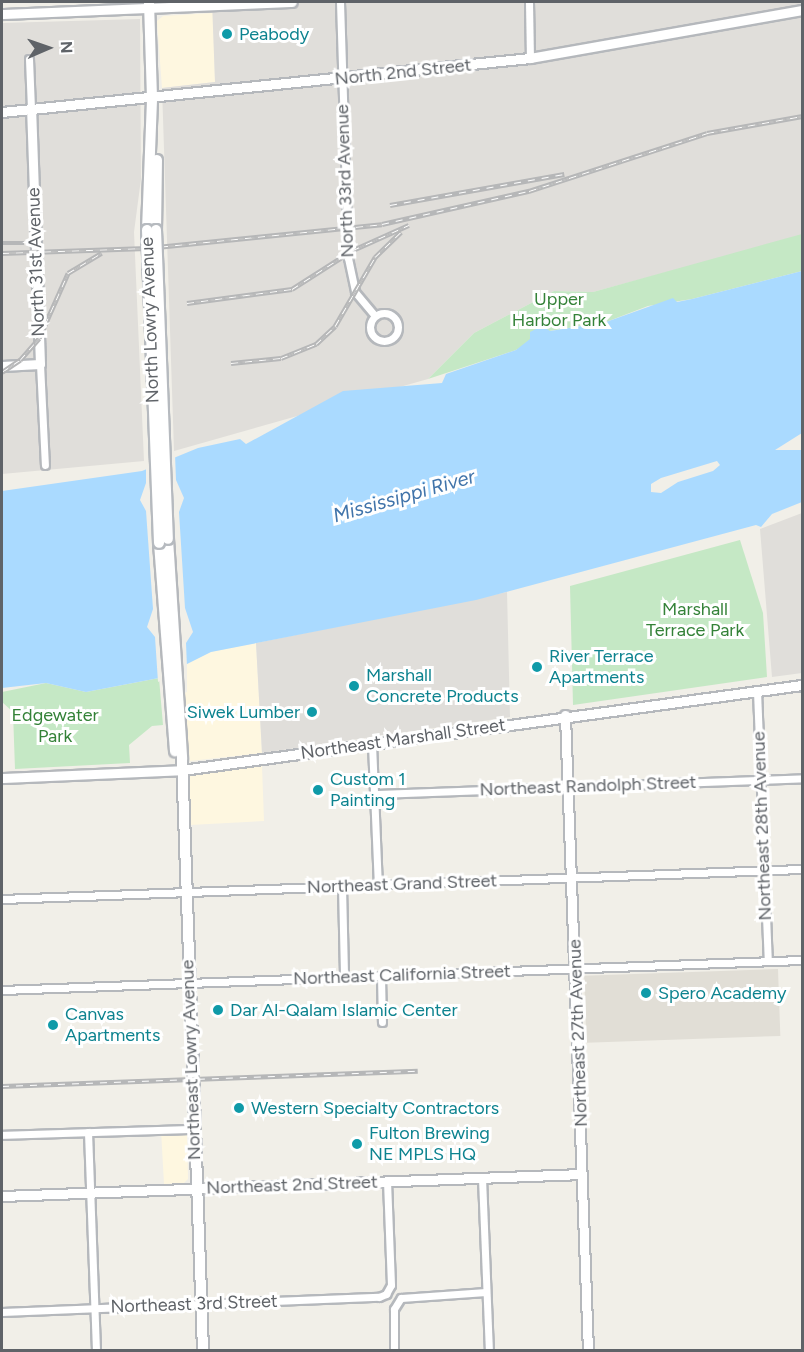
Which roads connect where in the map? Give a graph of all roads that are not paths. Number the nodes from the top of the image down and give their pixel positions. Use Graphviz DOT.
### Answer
graph roads {
  1 [pos="292,2"];
  2 [pos="340,2"];
  3 [pos="529,2"];
  4 [pos="149,5"];
  5 [pos="802,10"];
  6 [pos="2,14"];
  7 [pos="530,58"];
  8 [pos="29,59"];
  9 [pos="342,78"];
  10 [pos="152,98"];
  11 [pos="31,109"];
  12 [pos="2,112"];
  13 [pos="375,316"];
  14 [pos="40,364"];
  15 [pos="2,366"];
  16 [pos="45,465"];
  17 [pos="164,541"];
  18 [pos="802,685"];
  19 [pos="757,691"];
  20 [pos="565,715"];
  21 [pos="372,744"];
  22 [pos="182,770"];
  23 [pos="2,778"];
  24 [pos="802,778"];
  25 [pos="761,780"];
  26 [pos="567,787"];
  27 [pos="374,794"];
  28 [pos="802,869"];
  29 [pos="765,871"];
  30 [pos="573,878"];
  31 [pos="378,885"];
  32 [pos="342,886"];
  33 [pos="186,893"];
  34 [pos="2,899"];
  35 [pos="802,960"];
  36 [pos="768,961"];
  37 [pos="575,968"];
  38 [pos="381,976"];
  39 [pos="344,977"];
  40 [pos="189,984"];
  41 [pos="2,990"];
  42 [pos="382,1022"];
  43 [pos="194,1129"];
  44 [pos="88,1132"];
  45 [pos="2,1135"];
  46 [pos="582,1174"];
  47 [pos="482,1178"];
  48 [pos="387,1182"];
  49 [pos="196,1188"];
  50 [pos="91,1194"];
  51 [pos="2,1196"];
  52 [pos="486,1292"];
  53 [pos="201,1305"];
  54 [pos="95,1308"];
  55 [pos="2,1312"];
  56 [pos="96,1350"];
  57 [pos="203,1350"];
  58 [pos="394,1350"];
  59 [pos="489,1350"];
  60 [pos="588,1350"];
  1 -- 4 [label="street"];
  2 -- 9 [label="street, North 33rd Avenue"];
  3 -- 7 [label="street"];
  4 -- 6 [label="street"];
  4 -- 10 [label="main road, North Lowry Avenue"];
  5 -- 7 [label="street, North 2nd Street"];
  7 -- 9 [label="street, North 2nd Street"];
  8 -- 11 [label="street, North 31st Avenue"];
  9 -- 10 [label="street, North 2nd Street"];
  9 -- 13 [label="street, North 33rd Avenue"];
  10 -- 11 [label="street, North 2nd Street"];
  10 -- 17 [label="main road, North Lowry Avenue, bridge"];
  11 -- 12 [label="street, North 2nd Street"];
  11 -- 14 [label="street, North 31st Avenue"];
  13 -- 13 [label="street"];
  14 -- 15 [label="street"];
  14 -- 16 [label="street, North 31st Avenue"];
  17 -- 22 [label="main road, Northeast Lowry Avenue"];
  18 -- 19 [label="street, Northeast Marshall Street"];
  19 -- 20 [label="street, Northeast Marshall Street"];
  19 -- 25 [label="street, Northeast 28th Avenue"];
  20 -- 21 [label="street, Northeast Marshall Street"];
  20 -- 26 [label="street, Northeast 27th Avenue"];
  21 -- 22 [label="street, Northeast Marshall Street"];
  21 -- 27 [label="street"];
  22 -- 23 [label="street, Northeast Marshall Street"];
  22 -- 33 [label="main road, Northeast Lowry Avenue"];
  24 -- 25 [label="street, Northeast Randolph Street"];
  25 -- 26 [label="street, Northeast Randolph Street"];
  25 -- 29 [label="street, Northeast 28th Avenue"];
  26 -- 27 [label="street, Northeast Randolph Street"];
  26 -- 30 [label="street, Northeast 27th Avenue"];
  27 -- 31 [label="street"];
  28 -- 29 [label="street, Northeast Grand Street"];
  29 -- 30 [label="street, Northeast Grand Street"];
  29 -- 36 [label="street, Northeast 28th Avenue"];
  30 -- 31 [label="street, Northeast Grand Street"];
  30 -- 37 [label="street, Northeast 27th Avenue"];
  31 -- 32 [label="street, Northeast Grand Street"];
  32 -- 33 [label="street, Northeast Grand Street"];
  32 -- 39 [label="street"];
  33 -- 34 [label="street, Northeast Grand Street"];
  33 -- 40 [label="main road, Northeast Lowry Avenue"];
  35 -- 36 [label="street, Northeast California Street"];
  36 -- 37 [label="street, Northeast California Street"];
  37 -- 38 [label="street, Northeast California Street"];
  37 -- 46 [label="street, Northeast 27th Avenue"];
  38 -- 39 [label="street, Northeast California Street"];
  38 -- 42 [label="street"];
  39 -- 40 [label="street, Northeast California Street"];
  40 -- 41 [label="street, Northeast California Street"];
  40 -- 43 [label="main road, Northeast Lowry Avenue"];
  43 -- 44 [label="street"];
  43 -- 49 [label="main road, Northeast Lowry Avenue"];
  44 -- 45 [label="street"];
  44 -- 50 [label="street"];
  46 -- 47 [label="street, Northeast 2nd Street"];
  46 -- 60 [label="street, Northeast 27th Avenue"];
  47 -- 48 [label="street, Northeast 2nd Street"];
  47 -- 52 [label="street"];
  48 -- 49 [label="street, Northeast 2nd Street"];
  48 -- 53 [label="street, Northeast 3rd Street"];
  49 -- 50 [label="street, Northeast 2nd Street"];
  49 -- 53 [label="main road, Northeast Lowry Avenue"];
  50 -- 51 [label="street, Northeast 2nd Street"];
  50 -- 54 [label="street"];
  52 -- 58 [label="street"];
  52 -- 59 [label="street"];
  53 -- 54 [label="street, Northeast 3rd Street"];
  53 -- 57 [label="main road, Northeast Lowry Avenue"];
  54 -- 55 [label="street, Northeast 3rd Street"];
  54 -- 56 [label="street"];
}
